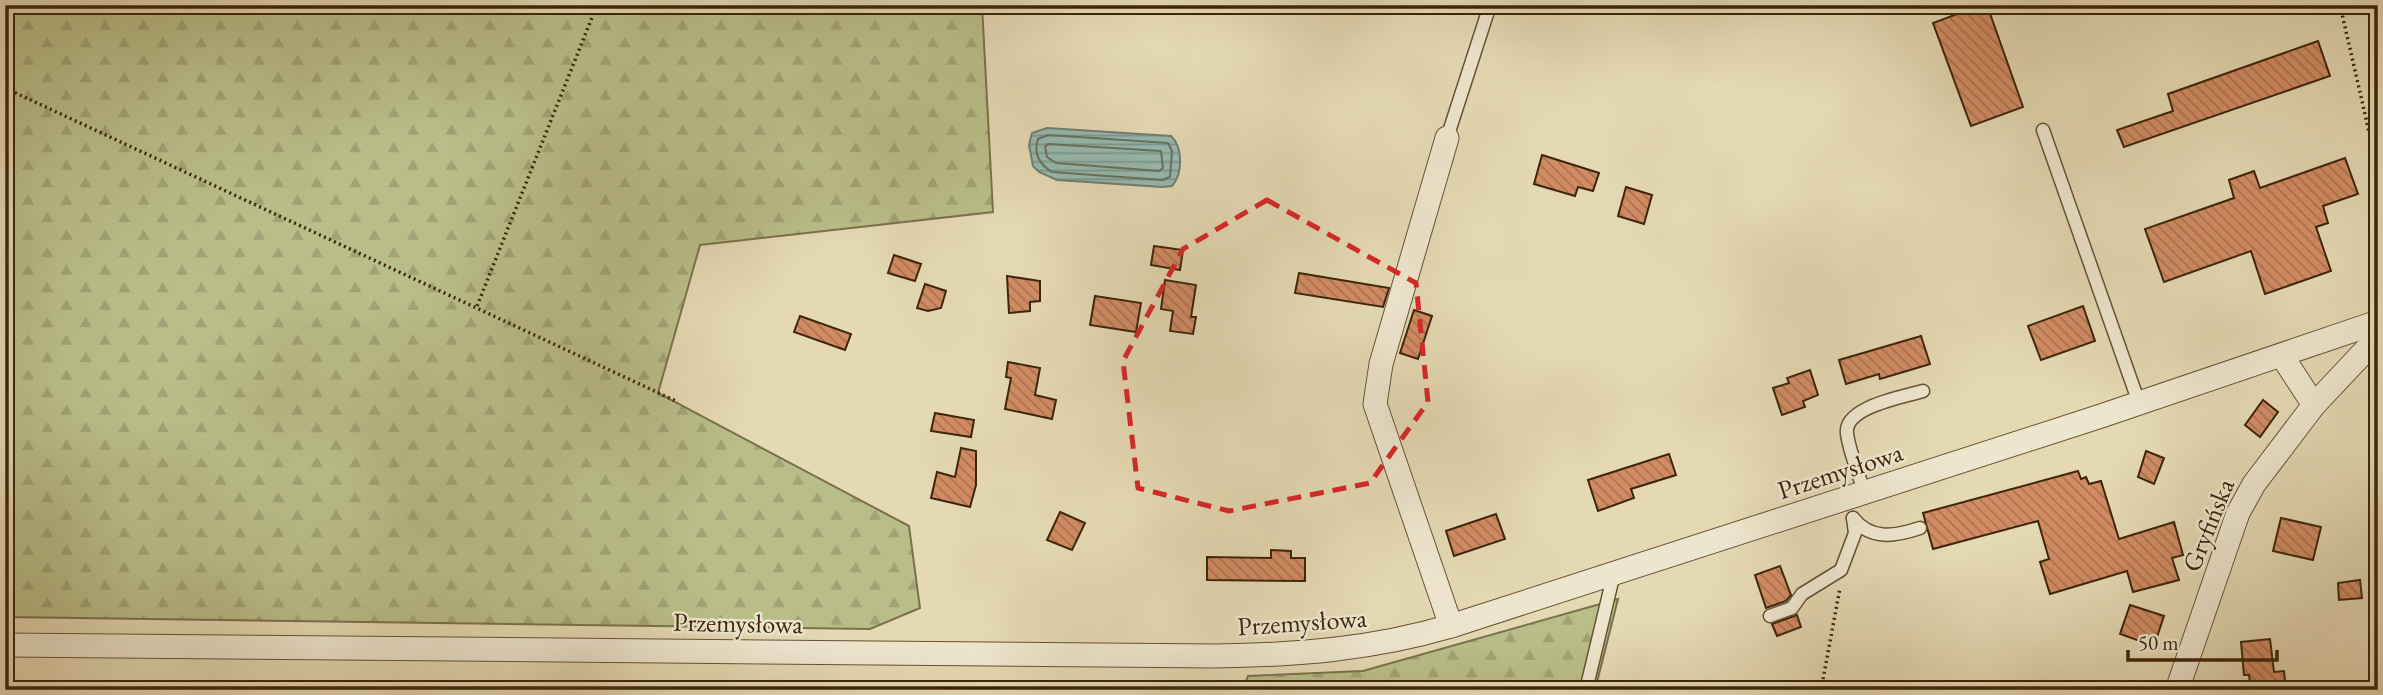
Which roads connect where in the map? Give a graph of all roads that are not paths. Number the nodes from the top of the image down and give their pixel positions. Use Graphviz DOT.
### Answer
graph roads {
  1 [pos="1489,5"];
  2 [pos="2043,130"];
  3 [pos="1447,138"];
  4 [pos="2378,322"];
  5 [pos="2378,337"];
  6 [pos="2282,356"];
  7 [pos="1923,391"];
  8 [pos="2139,403"];
  9 [pos="2314,405"];
  10 [pos="1855,503"];
  11 [pos="1920,528"];
  12 [pos="1615,573"];
  13 [pos="1770,617"];
  14 [pos="1451,626"];
  15 [pos="5,645"];
  16 [pos="1586,690"];
  17 [pos="2178,690"];
  1 -- 3 [label="lane"];
  2 -- 8 [label="lane"];
  3 -- 14 [label="street"];
  4 -- 6 [label="street, Przemysłowa"];
  5 -- 9 [label="street, Gryfińska"];
  6 -- 8 [label="street, Przemysłowa"];
  6 -- 9 [label="street"];
  7 -- 10 [label="lane"];
  8 -- 10 [label="street, Przemysłowa"];
  9 -- 17 [label="street, Gryfińska"];
  10 -- 11 [label="lane"];
  10 -- 12 [label="street, Przemysłowa"];
  10 -- 13 [label="lane"];
  12 -- 14 [label="street, Przemysłowa"];
  12 -- 16 [label="lane"];
  14 -- 15 [label="street, Przemysłowa"];
}
